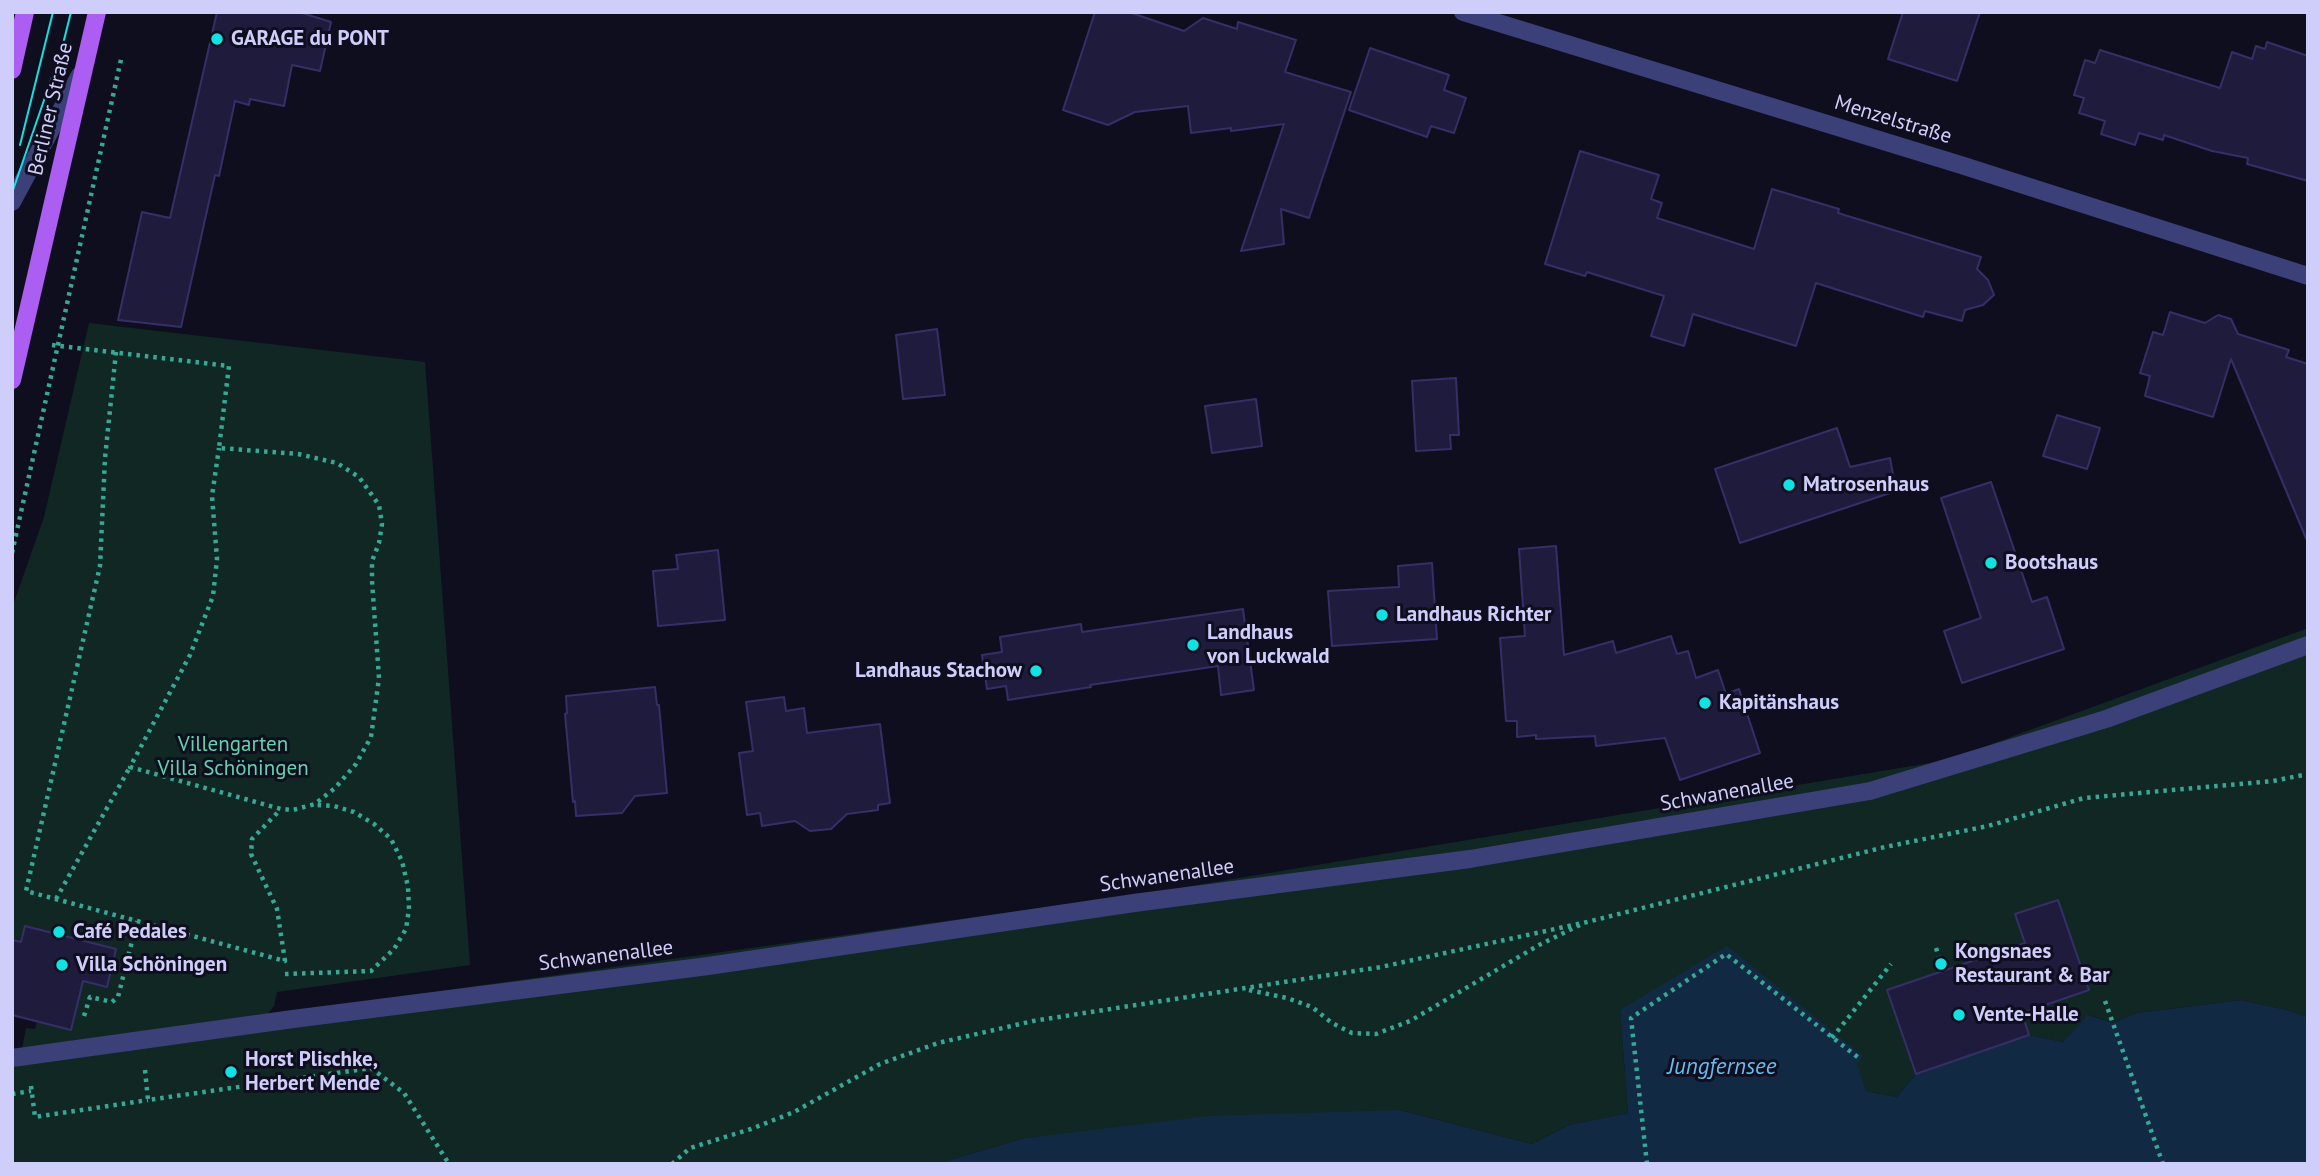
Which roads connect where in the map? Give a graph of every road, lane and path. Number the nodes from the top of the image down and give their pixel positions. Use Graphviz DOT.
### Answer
graph roads {
  1 [pos="25,12"];
  2 [pos="97,12"];
  3 [pos="1463,12"];
  4 [pos="122,52"];
  5 [pos="84,66"];
  6 [pos="12,70"];
  7 [pos="12,202"];
  8 [pos="2308,276"];
  9 [pos="21,341"];
  10 [pos="58,346"];
  11 [pos="116,352"];
  12 [pos="12,380"];
  13 [pos="219,448"];
  14 [pos="12,553"];
  15 [pos="2308,645"];
  16 [pos="130,767"];
  17 [pos="2308,774"];
  18 [pos="315,804"];
  19 [pos="281,809"];
  20 [pos="56,899"];
  21 [pos="136,921"];
  22 [pos="1587,922"];
  23 [pos="1936,948"];
  24 [pos="1891,964"];
  25 [pos="1941,964"];
  26 [pos="285,974"];
  27 [pos="1243,988"];
  28 [pos="118,997"];
  29 [pos="2105,1000"];
  30 [pos="1832,1038"];
  31 [pos="142,1040"];
  32 [pos="20,1057"];
  33 [pos="1860,1059"];
  34 [pos="31,1091"];
  35 [pos="12,1094"];
  36 [pos="148,1100"];
  37 [pos="449,1164"];
  38 [pos="673,1164"];
  39 [pos="1647,1164"];
  40 [pos="2163,1164"];
  1 -- 6 [label="main road"];
  2 -- 5 [label="main road, Berliner Straße"];
  3 -- 8 [label="street, Menzelstraße"];
  4 -- 10 [label="path"];
  5 -- 7 [label="street"];
  5 -- 9 [label="main road, Berliner Straße"];
  9 -- 10 [label="path"];
  9 -- 12 [label="main road, Berliner Straße"];
  10 -- 11 [label="path"];
  10 -- 14 [label="path"];
  11 -- 13 [label="path"];
  11 -- 20 [label="path"];
  13 -- 16 [label="path"];
  13 -- 18 [label="path"];
  15 -- 31 [label="street, Schwanenallee"];
  16 -- 19 [label="path"];
  16 -- 20 [label="path"];
  17 -- 22 [label="path"];
  18 -- 19 [label="path"];
  18 -- 26 [label="path"];
  19 -- 21 [label="path"];
  20 -- 21 [label="path"];
  21 -- 28 [label="path"];
  22 -- 27 [label="path"];
  22 -- 27 [label="path"];
  23 -- 25 [label="path"];
  24 -- 30 [label="path"];
  27 -- 38 [label="path"];
  29 -- 40 [label="path"];
  30 -- 33 [label="path"];
  30 -- 39 [label="path"];
  31 -- 32 [label="street, Schwanenallee"];
  31 -- 36 [label="path"];
  32 -- 34 [label="path"];
  34 -- 35 [label="path"];
  34 -- 36 [label="path"];
  36 -- 37 [label="path"];
}
